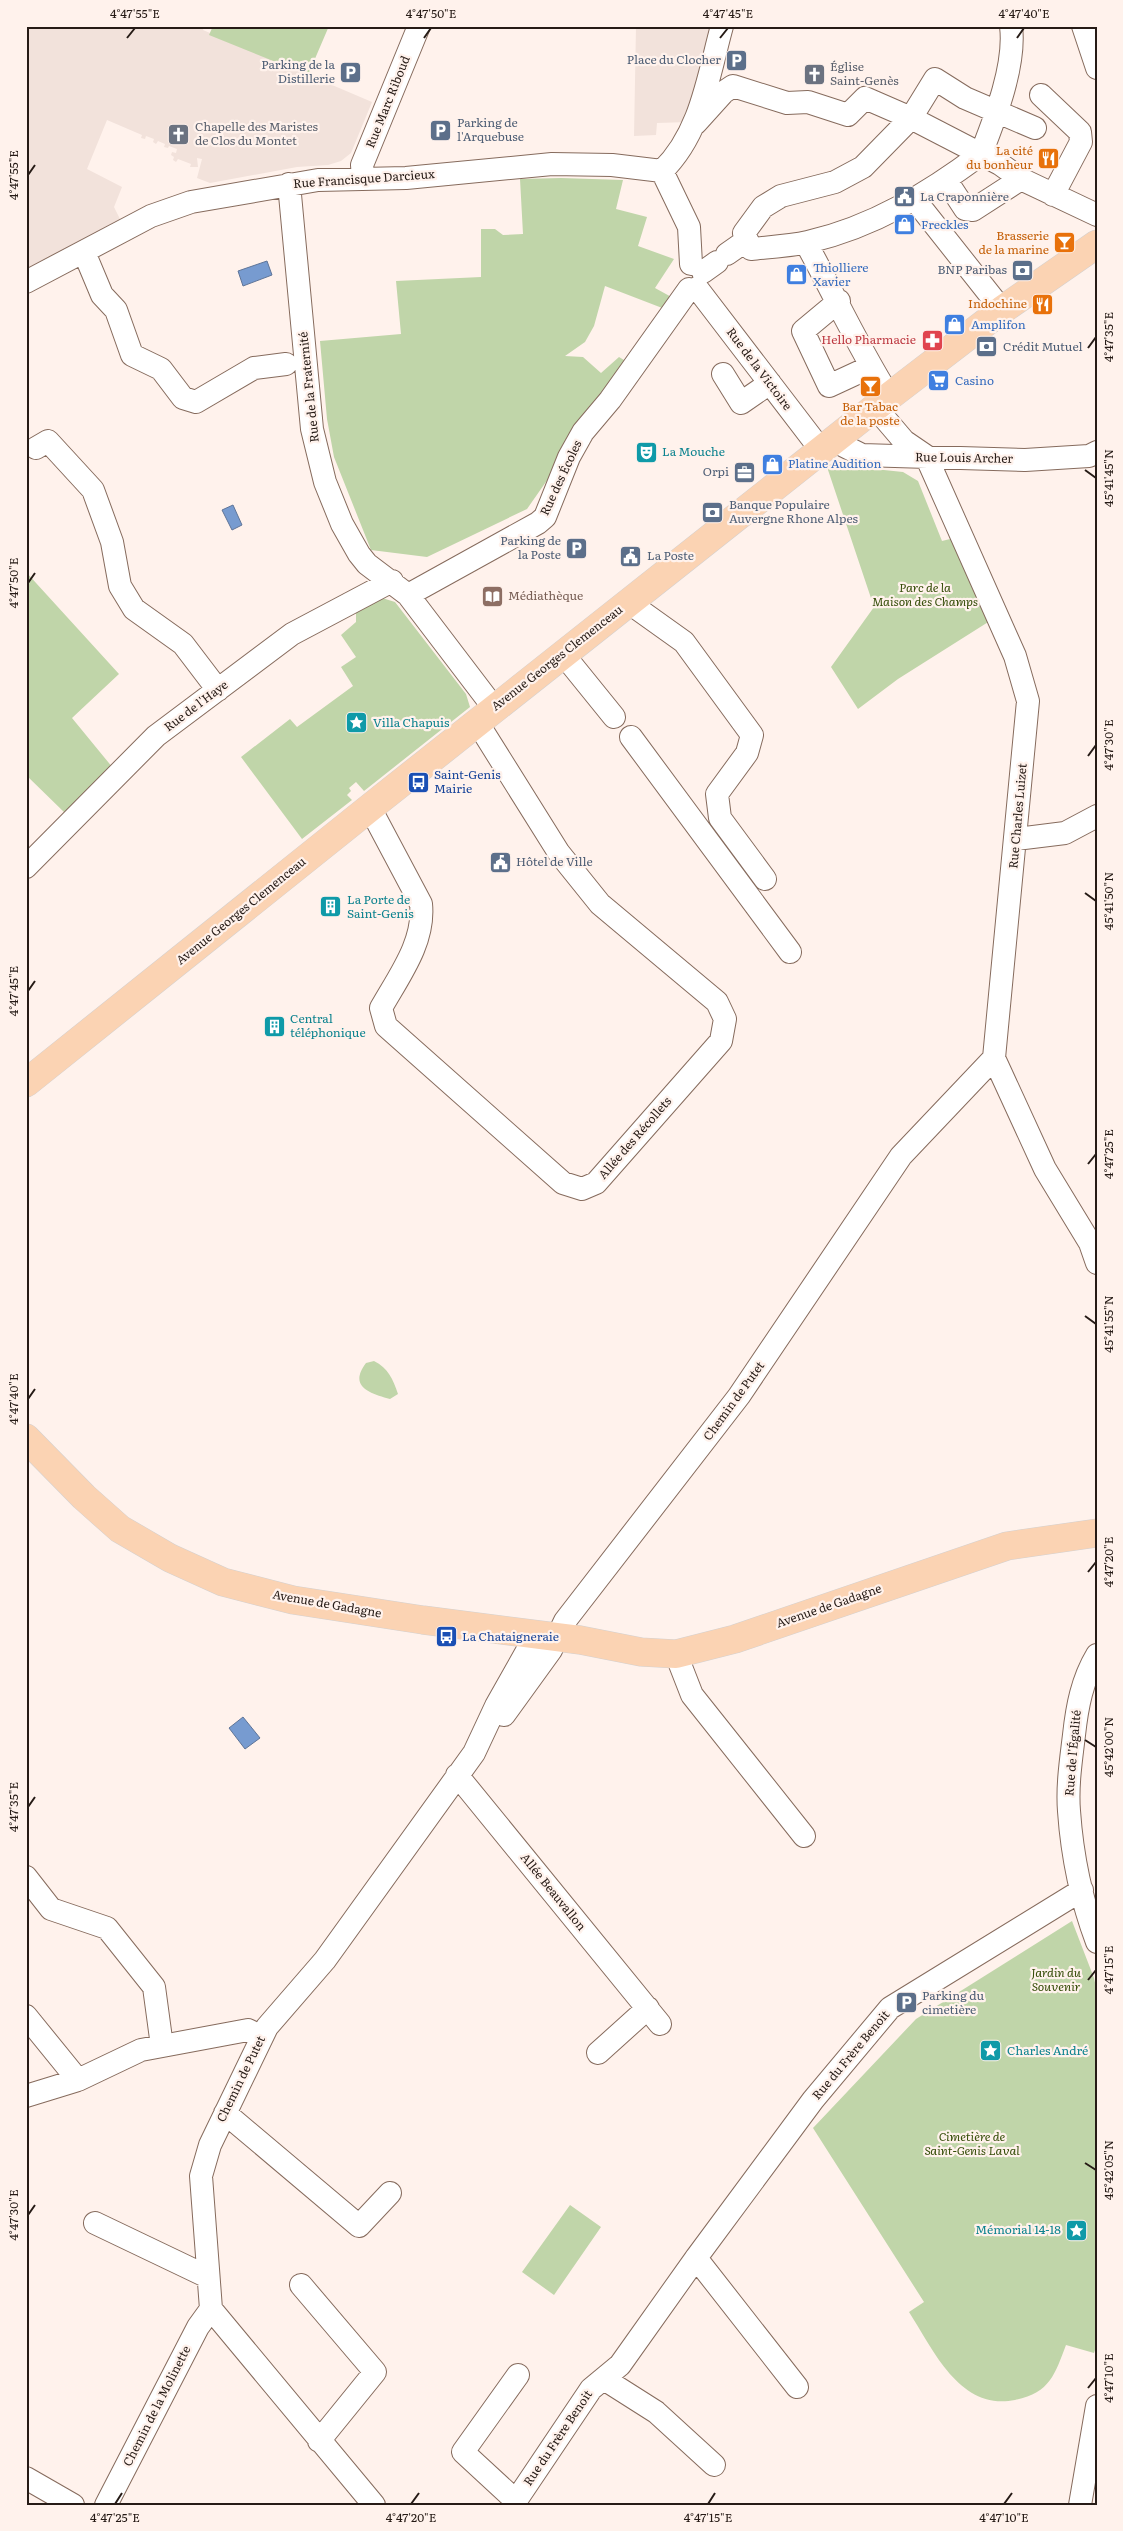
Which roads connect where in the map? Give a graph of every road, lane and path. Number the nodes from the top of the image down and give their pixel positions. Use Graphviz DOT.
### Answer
graph roads {
  1 [pos="419,26"];
  2 [pos="722,26"];
  3 [pos="1011,26"];
  4 [pos="1083,26"];
  5 [pos="1097,68"];
  6 [pos="1041,95"];
  7 [pos="997,113"];
  8 [pos="911,118"];
  9 [pos="696,123"];
  10 [pos="1035,128"];
  11 [pos="981,154"];
  12 [pos="662,171"];
  13 [pos="363,179"];
  14 [pos="1021,179"];
  15 [pos="946,180"];
  16 [pos="289,184"];
  17 [pos="1053,195"];
  18 [pos="915,200"];
  19 [pos="1097,215"];
  20 [pos="746,237"];
  21 [pos="806,243"];
  22 [pos="1097,244"];
  23 [pos="84,252"];
  24 [pos="704,271"];
  25 [pos="26,282"];
  26 [pos="838,301"];
  27 [pos="1002,310"];
  28 [pos="286,364"];
  29 [pos="870,367"];
  30 [pos="723,374"];
  31 [pos="770,383"];
  32 [pos="882,402"];
  33 [pos="829,444"];
  34 [pos="36,448"];
  35 [pos="1097,452"];
  36 [pos="926,456"];
  37 [pos="400,588"];
  38 [pos="628,602"];
  39 [pos="563,654"];
  40 [pos="218,690"];
  41 [pos="486,715"];
  42 [pos="614,717"];
  43 [pos="631,737"];
  44 [pos="370,808"];
  45 [pos="1097,816"];
  46 [pos="1016,839"];
  47 [pos="26,867"];
  48 [pos="765,879"];
  49 [pos="790,952"];
  50 [pos="994,1058"];
  51 [pos="26,1083"];
  52 [pos="1095,1248"];
  53 [pos="26,1438"];
  54 [pos="1097,1533"];
  55 [pos="1097,1548"];
  56 [pos="981,1556"];
  57 [pos="547,1636"];
  58 [pos="676,1654"];
  59 [pos="1097,1655"];
  60 [pos="457,1775"];
  61 [pos="804,1836"];
  62 [pos="26,1877"];
  63 [pos="1082,1890"];
  64 [pos="1097,1942"];
  65 [pos="26,2016"];
  66 [pos="262,2037"];
  67 [pos="162,2046"];
  68 [pos="598,2053"];
  69 [pos="78,2080"];
  70 [pos="26,2096"];
  71 [pos="225,2113"];
  72 [pos="390,2193"];
  73 [pos="95,2223"];
  74 [pos="696,2258"];
  75 [pos="208,2277"];
  76 [pos="301,2284"];
  77 [pos="211,2309"];
  78 [pos="518,2376"];
  79 [pos="604,2378"];
  80 [pos="797,2387"];
  81 [pos="1097,2406"];
  82 [pos="319,2441"];
  83 [pos="714,2465"];
  84 [pos="26,2478"];
  85 [pos="515,2503"];
  86 [pos="72,2505"];
  87 [pos="106,2505"];
  88 [pos="374,2505"];
  89 [pos="1080,2505"];
  1 -- 13 [label="street, Rue Marc Riboud"];
  2 -- 9 [label="street"];
  3 -- 7 [label="street"];
  4 -- 5 [label="street"];
  6 -- 17 [label="street"];
  7 -- 8 [label="street, Rue des Écoles"];
  7 -- 10 [label="street"];
  7 -- 11 [label="street"];
  8 -- 9 [label="street"];
  8 -- 11 [label="street"];
  8 -- 20 [label="street, Rue des Écoles"];
  9 -- 12 [label="street"];
  11 -- 14 [label="street"];
  11 -- 15 [label="street"];
  12 -- 13 [label="street, Rue Francisque Darcieux"];
  12 -- 24 [label="street"];
  13 -- 16 [label="street, Rue Francisque Darcieux"];
  14 -- 15 [label="street"];
  14 -- 17 [label="street"];
  15 -- 18 [label="street"];
  16 -- 23 [label="street, Rue Francisque Darcieux"];
  16 -- 37 [label="street, Rue de la Fraternité"];
  17 -- 19 [label="street"];
  18 -- 21 [label="street"];
  18 -- 27 [label="street"];
  20 -- 21 [label="street"];
  20 -- 24 [label="street, Rue des Écoles"];
  21 -- 26 [label="street"];
  22 -- 27 [label="main road, Avenue Georges Clemenceau"];
  23 -- 25 [label="street, Rue Francisque Darcieux"];
  23 -- 28 [label="street"];
  24 -- 31 [label="street, Rue de la Victoire"];
  24 -- 37 [label="street, Rue des Écoles"];
  26 -- 29 [label="street"];
  26 -- 29 [label="street"];
  27 -- 32 [label="main road, Avenue Georges Clemenceau"];
  29 -- 32 [label="street"];
  30 -- 31 [label="street"];
  31 -- 33 [label="street, Rue de la Victoire"];
  32 -- 33 [label="main road, Avenue Georges Clemenceau"];
  32 -- 36 [label="street"];
  33 -- 36 [label="street, Rue Louis Archer"];
  33 -- 38 [label="main road, Avenue Georges Clemenceau"];
  34 -- 40 [label="street"];
  35 -- 36 [label="street, Rue Louis Archer"];
  36 -- 46 [label="street, Rue Charles Luizet"];
  37 -- 40 [label="street, Rue de l'Haye"];
  37 -- 41 [label="street, Rue de la Fraternité"];
  38 -- 39 [label="main road, Avenue Georges Clemenceau"];
  38 -- 48 [label="street"];
  39 -- 41 [label="main road, Avenue Georges Clemenceau"];
  39 -- 42 [label="street"];
  40 -- 47 [label="street, Rue de l'Haye"];
  41 -- 44 [label="main road, Avenue Georges Clemenceau"];
  41 -- 44 [label="street, Allée des Récollets"];
  43 -- 49 [label="street"];
  44 -- 51 [label="main road, Avenue Georges Clemenceau"];
  45 -- 46 [label="street"];
  46 -- 50 [label="street, Rue Charles Luizet"];
  50 -- 52 [label="street"];
  50 -- 57 [label="street, Chemin de Putet"];
  53 -- 57 [label="main road, Avenue de Gadagne"];
  54 -- 56 [label="main road, Avenue de Gadagne"];
  55 -- 56 [label="main road, Avenue de Gadagne"];
  56 -- 58 [label="main road, Avenue de Gadagne"];
  57 -- 58 [label="main road, Avenue de Gadagne"];
  57 -- 60 [label="street, Chemin de Putet"];
  58 -- 61 [label="street"];
  59 -- 63 [label="street, Rue de l'Égalité"];
  60 -- 66 [label="street, Chemin de Putet"];
  60 -- 68 [label="street, Allée Beauvallon"];
  62 -- 67 [label="street"];
  63 -- 64 [label="street, Rue de l'Égalité"];
  63 -- 74 [label="street, Rue du Frère Benoit"];
  65 -- 69 [label="street"];
  66 -- 67 [label="street"];
  66 -- 71 [label="street, Chemin de Putet"];
  67 -- 69 [label="street"];
  69 -- 70 [label="street"];
  71 -- 72 [label="street"];
  71 -- 75 [label="street, Chemin de Putet"];
  73 -- 75 [label="street"];
  74 -- 79 [label="street, Rue du Frère Benoit"];
  74 -- 80 [label="street"];
  75 -- 77 [label="street, Chemin de Putet"];
  76 -- 82 [label="street"];
  77 -- 82 [label="street"];
  77 -- 87 [label="street, Chemin de la Molinette"];
  78 -- 85 [label="street, Rue du Frère Benoit"];
  79 -- 83 [label="street"];
  79 -- 85 [label="street, Rue du Frère Benoit"];
  81 -- 89 [label="street"];
  82 -- 88 [label="street"];
  84 -- 86 [label="street"];
}
